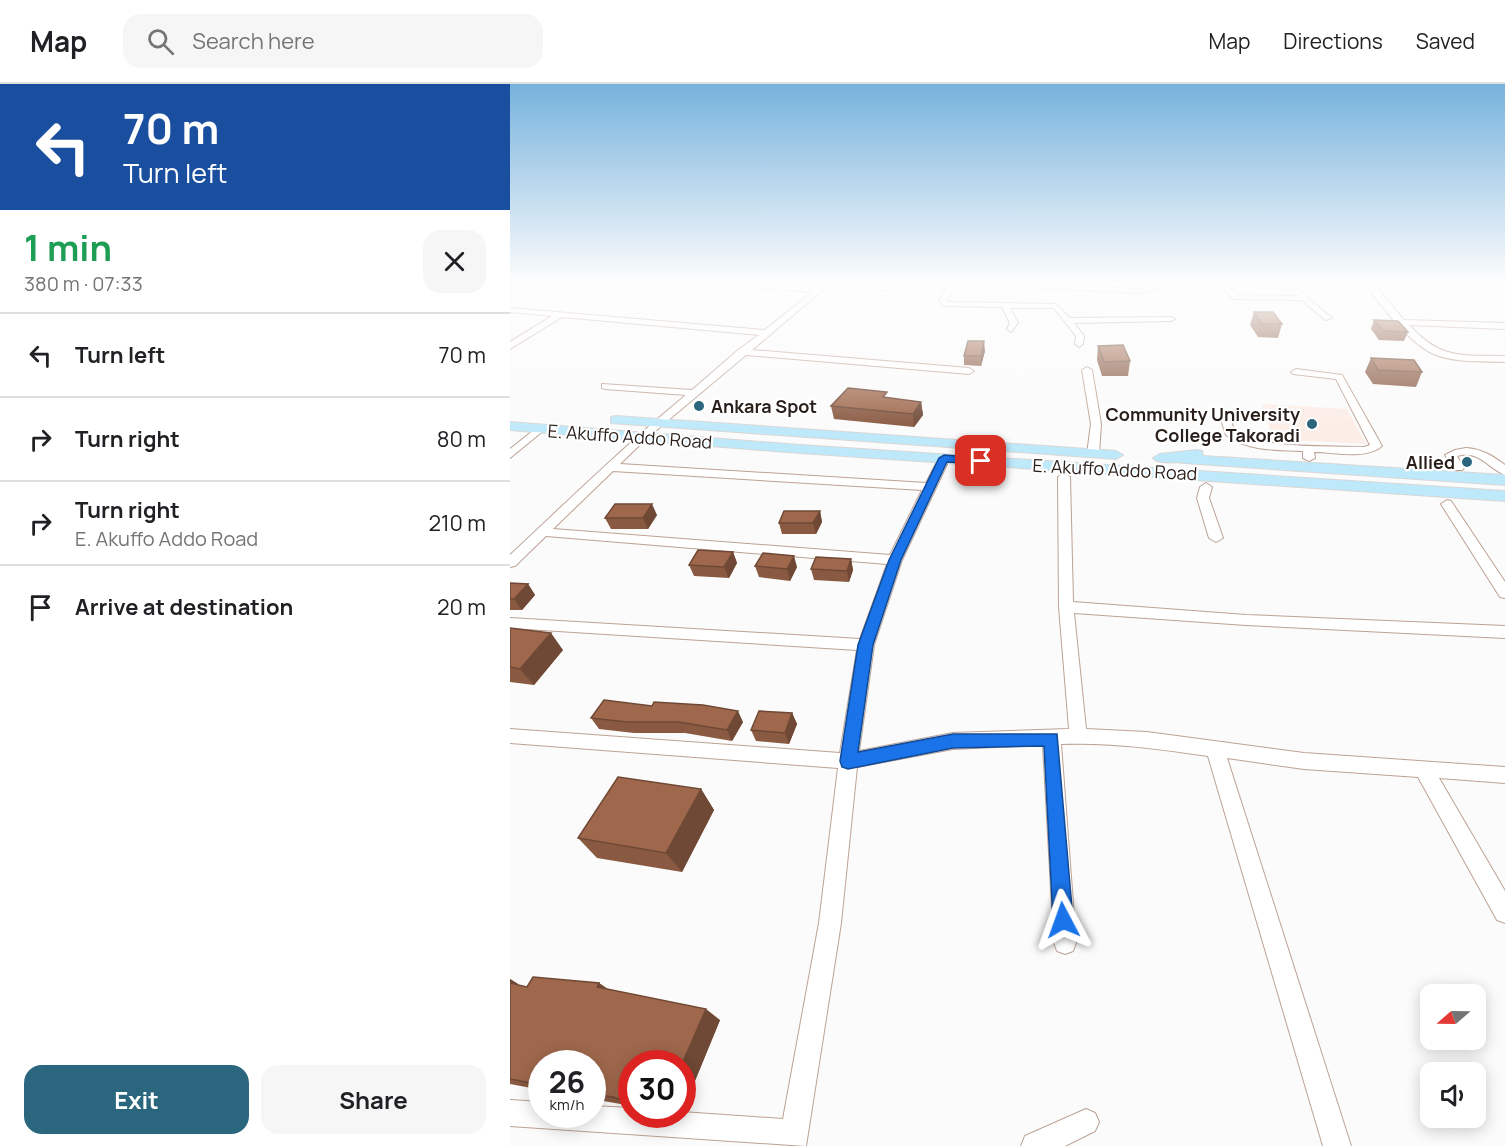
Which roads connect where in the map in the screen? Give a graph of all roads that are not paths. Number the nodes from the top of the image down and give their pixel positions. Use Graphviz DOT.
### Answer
graph roads {
  1 [pos="532,333"];
  2 [pos="761,333"];
  3 [pos="766,333"];
  4 [pos="1077,333"];
  5 [pos="1414,333"];
  6 [pos="1079,344"];
  7 [pos="510,346"];
  8 [pos="741,352"];
  9 [pos="1505,359"];
  10 [pos="1087,370"];
  11 [pos="969,371"];
  12 [pos="1296,372"];
  13 [pos="605,386"];
  14 [pos="693,393"];
  15 [pos="510,414"];
  16 [pos="1226,420"];
  17 [pos="658,423"];
  18 [pos="510,426"];
  19 [pos="539,429"];
  20 [pos="643,435"];
  21 [pos="1308,453"];
  22 [pos="1093,454"];
  23 [pos="510,455"];
  24 [pos="944,458"];
  25 [pos="1160,458"];
  26 [pos="981,461"];
  27 [pos="609,467"];
  28 [pos="1505,471"];
  29 [pos="1064,477"];
  30 [pos="1505,480"];
  31 [pos="930,487"];
  32 [pos="1206,487"];
  33 [pos="1505,496"];
  34 [pos="1447,504"];
  35 [pos="1505,508"];
  36 [pos="541,532"];
  37 [pos="1216,538"];
  38 [pos="895,560"];
  39 [pos="510,563"];
  40 [pos="1505,593"];
  41 [pos="1066,607"];
  42 [pos="510,623"];
  43 [pos="1505,632"];
  44 [pos="866,645"];
  45 [pos="510,735"];
  46 [pos="1078,736"];
  47 [pos="1052,739"];
  48 [pos="1215,749"];
  49 [pos="848,761"];
  50 [pos="1423,769"];
  51 [pos="1505,775"];
  52 [pos="1505,912"];
  53 [pos="1065,943"];
  54 [pos="510,1113"];
  55 [pos="1086,1122"];
  56 [pos="793,1140"];
  57 [pos="1035,1146"];
  58 [pos="1337,1146"];
  1 -- 7 [label="street"];
  2 -- 3 [label="street"];
  3 -- 8 [label="street"];
  4 -- 6 [label="street"];
  5 -- 9 [label="street"];
  8 -- 11 [label="street"];
  8 -- 14 [label="street"];
  10 -- 22 [label="street"];
  12 -- 21 [label="street"];
  13 -- 14 [label="street"];
  14 -- 17 [label="street"];
  15 -- 17 [label="main road, E. Akuffo Addo Road"];
  16 -- 21 [label="street"];
  17 -- 20 [label="street"];
  17 -- 22 [label="main road, E. Akuffo Addo Road"];
  18 -- 19 [label="main road, E. Akuffo Addo Road"];
  19 -- 20 [label="main road, E. Akuffo Addo Road"];
  19 -- 23 [label="street"];
  20 -- 24 [label="main road, E. Akuffo Addo Road"];
  20 -- 27 [label="street"];
  21 -- 25 [label="main road"];
  21 -- 28 [label="main road"];
  22 -- 25 [label="main road, E. Akuffo Addo Road"];
  24 -- 26 [label="main road, E. Akuffo Addo Road"];
  24 -- 31 [label="street"];
  25 -- 30 [label="main road, E. Akuffo Addo Road"];
  26 -- 29 [label="main road"];
  26 -- 33 [label="main road, E. Akuffo Addo Road"];
  27 -- 31 [label="street"];
  27 -- 36 [label="street"];
  29 -- 32 [label="main road"];
  29 -- 41 [label="street"];
  31 -- 38 [label="street"];
  32 -- 34 [label="main road"];
  32 -- 37 [label="street"];
  34 -- 35 [label="main road"];
  34 -- 40 [label="street"];
  36 -- 38 [label="street"];
  36 -- 39 [label="street"];
  38 -- 44 [label="street"];
  41 -- 43 [label="street"];
  41 -- 46 [label="street"];
  42 -- 44 [label="street"];
  44 -- 49 [label="street"];
  45 -- 49 [label="street"];
  46 -- 47 [label="street"];
  46 -- 48 [label="street"];
  47 -- 49 [label="street"];
  47 -- 53 [label="street"];
  48 -- 50 [label="street"];
  48 -- 58 [label="street"];
  49 -- 56 [label="street"];
  50 -- 51 [label="street"];
  50 -- 52 [label="street"];
  54 -- 56 [label="street"];
  55 -- 57 [label="street"];
}
